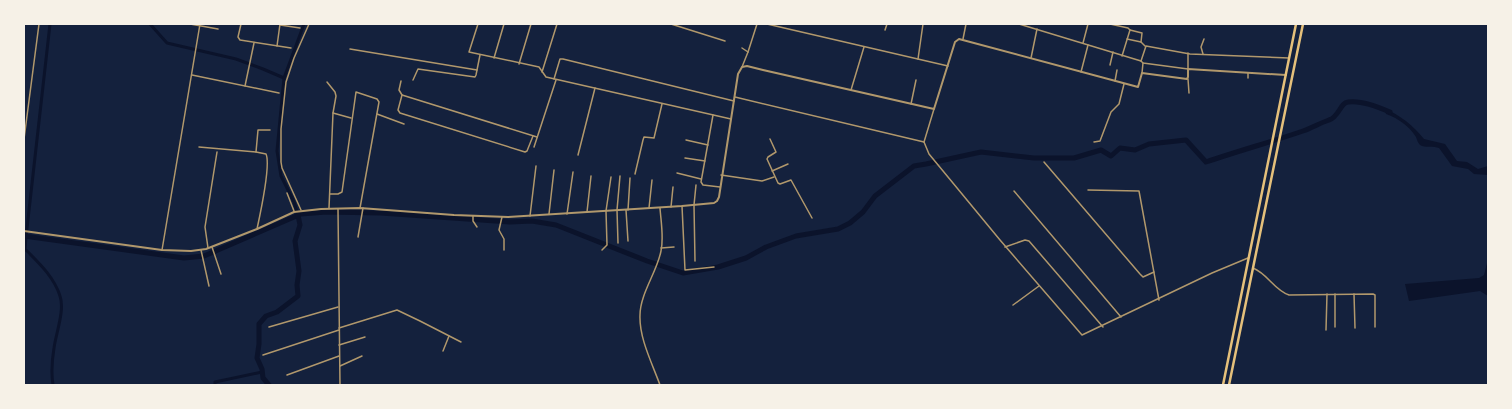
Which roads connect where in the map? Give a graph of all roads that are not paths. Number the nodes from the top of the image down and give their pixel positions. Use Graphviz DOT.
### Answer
graph roads {
  1 [pos="39,24"];
  2 [pos="190,24"];
  3 [pos="241,24"];
  4 [pos="309,24"];
  5 [pos="478,24"];
  6 [pos="504,24"];
  7 [pos="531,24"];
  8 [pos="557,24"];
  9 [pos="671,24"];
  10 [pos="756,24"];
  11 [pos="767,24"];
  12 [pos="887,24"];
  13 [pos="920,24"];
  14 [pos="923,24"];
  15 [pos="966,24"];
  16 [pos="1019,24"];
  17 [pos="1033,24"];
  18 [pos="1088,24"];
  19 [pos="1110,24"];
  20 [pos="1296,24"];
  21 [pos="1303,24"];
  22 [pos="200,25"];
  23 [pos="280,25"];
  24 [pos="300,28"];
  25 [pos="1032,28"];
  26 [pos="218,29"];
  27 [pos="1037,29"];
  28 [pos="885,30"];
  29 [pos="1130,30"];
  30 [pos="963,39"];
  31 [pos="1127,39"];
  32 [pos="1204,39"];
  33 [pos="725,41"];
  34 [pos="1141,42"];
  35 [pos="254,43"];
  36 [pos="1083,43"];
  37 [pos="1088,44"];
  38 [pos="277,46"];
  39 [pos="1145,46"];
  40 [pos="864,47"];
  41 [pos="291,48"];
  42 [pos="742,48"];
  43 [pos="350,49"];
  44 [pos="748,52"];
  45 [pos="1113,52"];
  46 [pos="1188,53"];
  47 [pos="1203,54"];
  48 [pos="480,55"];
  49 [pos="1122,56"];
  50 [pos="494,58"];
  51 [pos="1031,58"];
  52 [pos="1289,58"];
  53 [pos="918,59"];
  54 [pos="1142,62"];
  55 [pos="518,64"];
  56 [pos="1110,65"];
  57 [pos="948,66"];
  58 [pos="742,67"];
  59 [pos="1188,69"];
  60 [pos="477,70"];
  61 [pos="1117,70"];
  62 [pos="542,72"];
  63 [pos="1081,72"];
  64 [pos="1142,73"];
  65 [pos="1248,73"];
  66 [pos="192,75"];
  67 [pos="1286,75"];
  68 [pos="1248,78"];
  69 [pos="555,79"];
  70 [pos="1188,79"];
  71 [pos="414,80"];
  72 [pos="916,80"];
  73 [pos="1115,81"];
  74 [pos="327,82"];
  75 [pos="401,82"];
  76 [pos="1124,84"];
  77 [pos="245,86"];
  78 [pos="594,88"];
  79 [pos="851,90"];
  80 [pos="279,93"];
  81 [pos="1189,93"];
  82 [pos="402,95"];
  83 [pos="735,97"];
  84 [pos="734,101"];
  85 [pos="662,104"];
  86 [pos="911,104"];
  87 [pos="934,109"];
  88 [pos="333,113"];
  89 [pos="377,114"];
  90 [pos="713,115"];
  91 [pos="351,118"];
  92 [pos="731,119"];
  93 [pos="404,124"];
  94 [pos="270,130"];
  95 [pos="533,136"];
  96 [pos="538,137"];
  97 [pos="24,139"];
  98 [pos="770,139"];
  99 [pos="686,140"];
  100 [pos="924,142"];
  101 [pos="1094,142"];
  102 [pos="708,145"];
  103 [pos="199,147"];
  104 [pos="534,147"];
  105 [pos="217,152"];
  106 [pos="256,152"];
  107 [pos="578,155"];
  108 [pos="685,158"];
  109 [pos="705,162"];
  110 [pos="1044,162"];
  111 [pos="788,164"];
  112 [pos="536,166"];
  113 [pos="554,170"];
  114 [pos="772,171"];
  115 [pos="573,172"];
  116 [pos="677,173"];
  117 [pos="636,174"];
  118 [pos="722,175"];
  119 [pos="592,176"];
  120 [pos="620,176"];
  121 [pos="611,177"];
  122 [pos="775,177"];
  123 [pos="630,178"];
  124 [pos="701,179"];
  125 [pos="652,180"];
  126 [pos="696,185"];
  127 [pos="673,187"];
  128 [pos="720,187"];
  129 [pos="1088,190"];
  130 [pos="1014,191"];
  131 [pos="287,193"];
  132 [pos="330,194"];
  133 [pos="694,205"];
  134 [pos="682,206"];
  135 [pos="671,207"];
  136 [pos="329,208"];
  137 [pos="360,208"];
  138 [pos="363,208"];
  139 [pos="648,208"];
  140 [pos="660,208"];
  141 [pos="338,210"];
  142 [pos="617,210"];
  143 [pos="627,210"];
  144 [pos="300,211"];
  145 [pos="606,211"];
  146 [pos="295,212"];
  147 [pos="587,212"];
  148 [pos="567,214"];
  149 [pos="549,215"];
  150 [pos="530,216"];
  151 [pos="502,218"];
  152 [pos="812,218"];
  153 [pos="473,219"];
  154 [pos="477,227"];
  155 [pos="258,229"];
  156 [pos="25,231"];
  157 [pos="358,237"];
  158 [pos="628,241"];
  159 [pos="618,243"];
  160 [pos="212,247"];
  161 [pos="674,247"];
  162 [pos="1005,247"];
  163 [pos="208,248"];
  164 [pos="661,248"];
  165 [pos="162,250"];
  166 [pos="201,250"];
  167 [pos="504,250"];
  168 [pos="602,250"];
  169 [pos="1248,258"];
  170 [pos="695,261"];
  171 [pos="714,267"];
  172 [pos="1253,268"];
  173 [pos="1154,272"];
  174 [pos="221,274"];
  175 [pos="209,286"];
  176 [pos="1039,286"];
  177 [pos="1327,294"];
  178 [pos="1335,294"];
  179 [pos="1354,294"];
  180 [pos="1159,300"];
  181 [pos="1013,305"];
  182 [pos="339,306"];
  183 [pos="1122,317"];
  184 [pos="269,327"];
  185 [pos="1103,327"];
  186 [pos="1335,327"];
  187 [pos="1375,327"];
  188 [pos="1355,328"];
  189 [pos="339,329"];
  190 [pos="1326,330"];
  191 [pos="448,336"];
  192 [pos="365,337"];
  193 [pos="461,342"];
  194 [pos="339,346"];
  195 [pos="443,351"];
  196 [pos="263,355"];
  197 [pos="339,356"];
  198 [pos="362,356"];
  199 [pos="340,366"];
  200 [pos="287,375"];
  201 [pos="340,385"];
  202 [pos="660,385"];
  203 [pos="1223,385"];
  204 [pos="1229,385"];
  1 -- 97 [label="street"];
  2 -- 22 [label="street"];
  3 -- 35 [label="street"];
  4 -- 144 [label="street"];
  5 -- 48 [label="street"];
  6 -- 50 [label="street"];
  7 -- 55 [label="street"];
  8 -- 62 [label="street"];
  9 -- 33 [label="street"];
  10 -- 44 [label="street"];
  11 -- 40 [label="street"];
  12 -- 28 [label="street"];
  13 -- 14 [label="street"];
  14 -- 53 [label="street"];
  15 -- 30 [label="street"];
  16 -- 25 [label="street"];
  17 -- 25 [label="street"];
  18 -- 36 [label="street"];
  19 -- 29 [label="street"];
  20 -- 52 [label="main road"];
  21 -- 172 [label="main road"];
  22 -- 26 [label="street"];
  22 -- 66 [label="street"];
  23 -- 24 [label="street"];
  23 -- 38 [label="street"];
  25 -- 27 [label="street"];
  27 -- 36 [label="street"];
  27 -- 51 [label="street"];
  29 -- 31 [label="street"];
  29 -- 34 [label="street"];
  30 -- 51 [label="street"];
  30 -- 57 [label="street"];
  31 -- 34 [label="street"];
  31 -- 49 [label="street"];
  32 -- 47 [label="street"];
  34 -- 39 [label="street"];
  35 -- 38 [label="street"];
  35 -- 77 [label="street"];
  36 -- 37 [label="street"];
  37 -- 45 [label="street"];
  37 -- 63 [label="street"];
  38 -- 41 [label="street"];
  39 -- 46 [label="street"];
  39 -- 54 [label="street"];
  40 -- 53 [label="street"];
  40 -- 79 [label="street"];
  42 -- 44 [label="street"];
  43 -- 60 [label="street"];
  44 -- 58 [label="street"];
  45 -- 49 [label="street"];
  45 -- 56 [label="street"];
  46 -- 47 [label="street"];
  46 -- 59 [label="street"];
  47 -- 52 [label="street"];
  48 -- 50 [label="street"];
  48 -- 60 [label="street"];
  49 -- 54 [label="street"];
  50 -- 55 [label="street"];
  51 -- 63 [label="street"];
  52 -- 67 [label="main road"];
  53 -- 57 [label="street"];
  54 -- 59 [label="street"];
  54 -- 64 [label="street"];
  55 -- 62 [label="street"];
  57 -- 87 [label="street"];
  58 -- 79 [label="street"];
  58 -- 83 [label="street"];
  59 -- 65 [label="street"];
  59 -- 70 [label="street"];
  60 -- 71 [label="street"];
  61 -- 73 [label="street"];
  62 -- 69 [label="street"];
  63 -- 73 [label="street"];
  64 -- 70 [label="street"];
  64 -- 76 [label="street"];
  65 -- 67 [label="street"];
  65 -- 68 [label="street"];
  66 -- 77 [label="street"];
  66 -- 165 [label="street"];
  67 -- 169 [label="main road"];
  69 -- 78 [label="street"];
  69 -- 84 [label="street"];
  69 -- 96 [label="street"];
  70 -- 81 [label="street"];
  72 -- 86 [label="street"];
  73 -- 76 [label="street"];
  74 -- 88 [label="street"];
  75 -- 82 [label="street"];
  76 -- 101 [label="street"];
  77 -- 80 [label="street"];
  78 -- 85 [label="street"];
  78 -- 107 [label="street"];
  79 -- 86 [label="street"];
  82 -- 95 [label="street"];
  82 -- 95 [label="street"];
  83 -- 84 [label="street"];
  83 -- 100 [label="street"];
  84 -- 92 [label="street"];
  85 -- 90 [label="street"];
  85 -- 117 [label="street"];
  86 -- 87 [label="street"];
  87 -- 100 [label="street"];
  88 -- 91 [label="street"];
  88 -- 132 [label="street"];
  89 -- 91 [label="street"];
  89 -- 93 [label="street"];
  89 -- 137 [label="street"];
  90 -- 92 [label="street"];
  90 -- 102 [label="street"];
  91 -- 132 [label="street"];
  92 -- 118 [label="street"];
  94 -- 106 [label="street"];
  95 -- 96 [label="street"];
  96 -- 104 [label="street"];
  98 -- 114 [label="street"];
  99 -- 102 [label="street"];
  100 -- 162 [label="street"];
  102 -- 109 [label="street"];
  103 -- 106 [label="street"];
  105 -- 163 [label="street"];
  106 -- 155 [label="street"];
  108 -- 109 [label="street"];
  109 -- 124 [label="street"];
  110 -- 173 [label="street"];
  111 -- 114 [label="street"];
  112 -- 150 [label="street"];
  113 -- 149 [label="street"];
  114 -- 122 [label="street"];
  115 -- 148 [label="street"];
  116 -- 124 [label="street"];
  118 -- 122 [label="street"];
  118 -- 128 [label="street"];
  119 -- 147 [label="street"];
  120 -- 142 [label="street"];
  121 -- 145 [label="street"];
  122 -- 152 [label="street"];
  123 -- 143 [label="street"];
  124 -- 128 [label="street"];
  125 -- 139 [label="street"];
  126 -- 133 [label="street"];
  127 -- 135 [label="street"];
  128 -- 133 [label="street"];
  129 -- 173 [label="street"];
  130 -- 183 [label="street"];
  131 -- 146 [label="street"];
  132 -- 136 [label="street"];
  133 -- 134 [label="street"];
  133 -- 170 [label="street"];
  134 -- 135 [label="street"];
  134 -- 171 [label="street"];
  135 -- 140 [label="street"];
  136 -- 141 [label="street"];
  136 -- 144 [label="street"];
  137 -- 138 [label="street"];
  137 -- 141 [label="street"];
  138 -- 153 [label="street"];
  138 -- 157 [label="street"];
  139 -- 140 [label="street"];
  139 -- 143 [label="street"];
  140 -- 164 [label="street"];
  141 -- 182 [label="street"];
  142 -- 143 [label="street"];
  142 -- 145 [label="street"];
  142 -- 159 [label="street"];
  143 -- 158 [label="street"];
  144 -- 146 [label="street"];
  145 -- 147 [label="street"];
  145 -- 168 [label="street"];
  146 -- 155 [label="street"];
  147 -- 148 [label="street"];
  148 -- 149 [label="street"];
  149 -- 150 [label="street"];
  150 -- 151 [label="street"];
  151 -- 153 [label="street"];
  151 -- 167 [label="street"];
  153 -- 154 [label="street"];
  155 -- 160 [label="street"];
  156 -- 165 [label="street"];
  160 -- 163 [label="street"];
  160 -- 174 [label="street"];
  161 -- 164 [label="street"];
  162 -- 176 [label="street"];
  162 -- 185 [label="street"];
  163 -- 166 [label="street"];
  164 -- 202 [label="street"];
  165 -- 166 [label="street"];
  166 -- 175 [label="street"];
  169 -- 180 [label="street"];
  169 -- 203 [label="main road"];
  172 -- 177 [label="street"];
  172 -- 204 [label="main road"];
  173 -- 180 [label="street"];
  176 -- 181 [label="street"];
  176 -- 185 [label="street"];
  177 -- 178 [label="street"];
  177 -- 190 [label="street"];
  178 -- 179 [label="street"];
  178 -- 186 [label="street"];
  179 -- 187 [label="street"];
  179 -- 188 [label="street"];
  180 -- 183 [label="street"];
  182 -- 184 [label="street"];
  182 -- 189 [label="street"];
  183 -- 185 [label="street"];
  189 -- 191 [label="street"];
  189 -- 194 [label="street"];
  189 -- 196 [label="street"];
  191 -- 193 [label="street"];
  191 -- 195 [label="street"];
  192 -- 194 [label="street"];
  194 -- 197 [label="street"];
  197 -- 199 [label="street"];
  197 -- 200 [label="street"];
  198 -- 199 [label="street"];
  199 -- 201 [label="street"];
}
